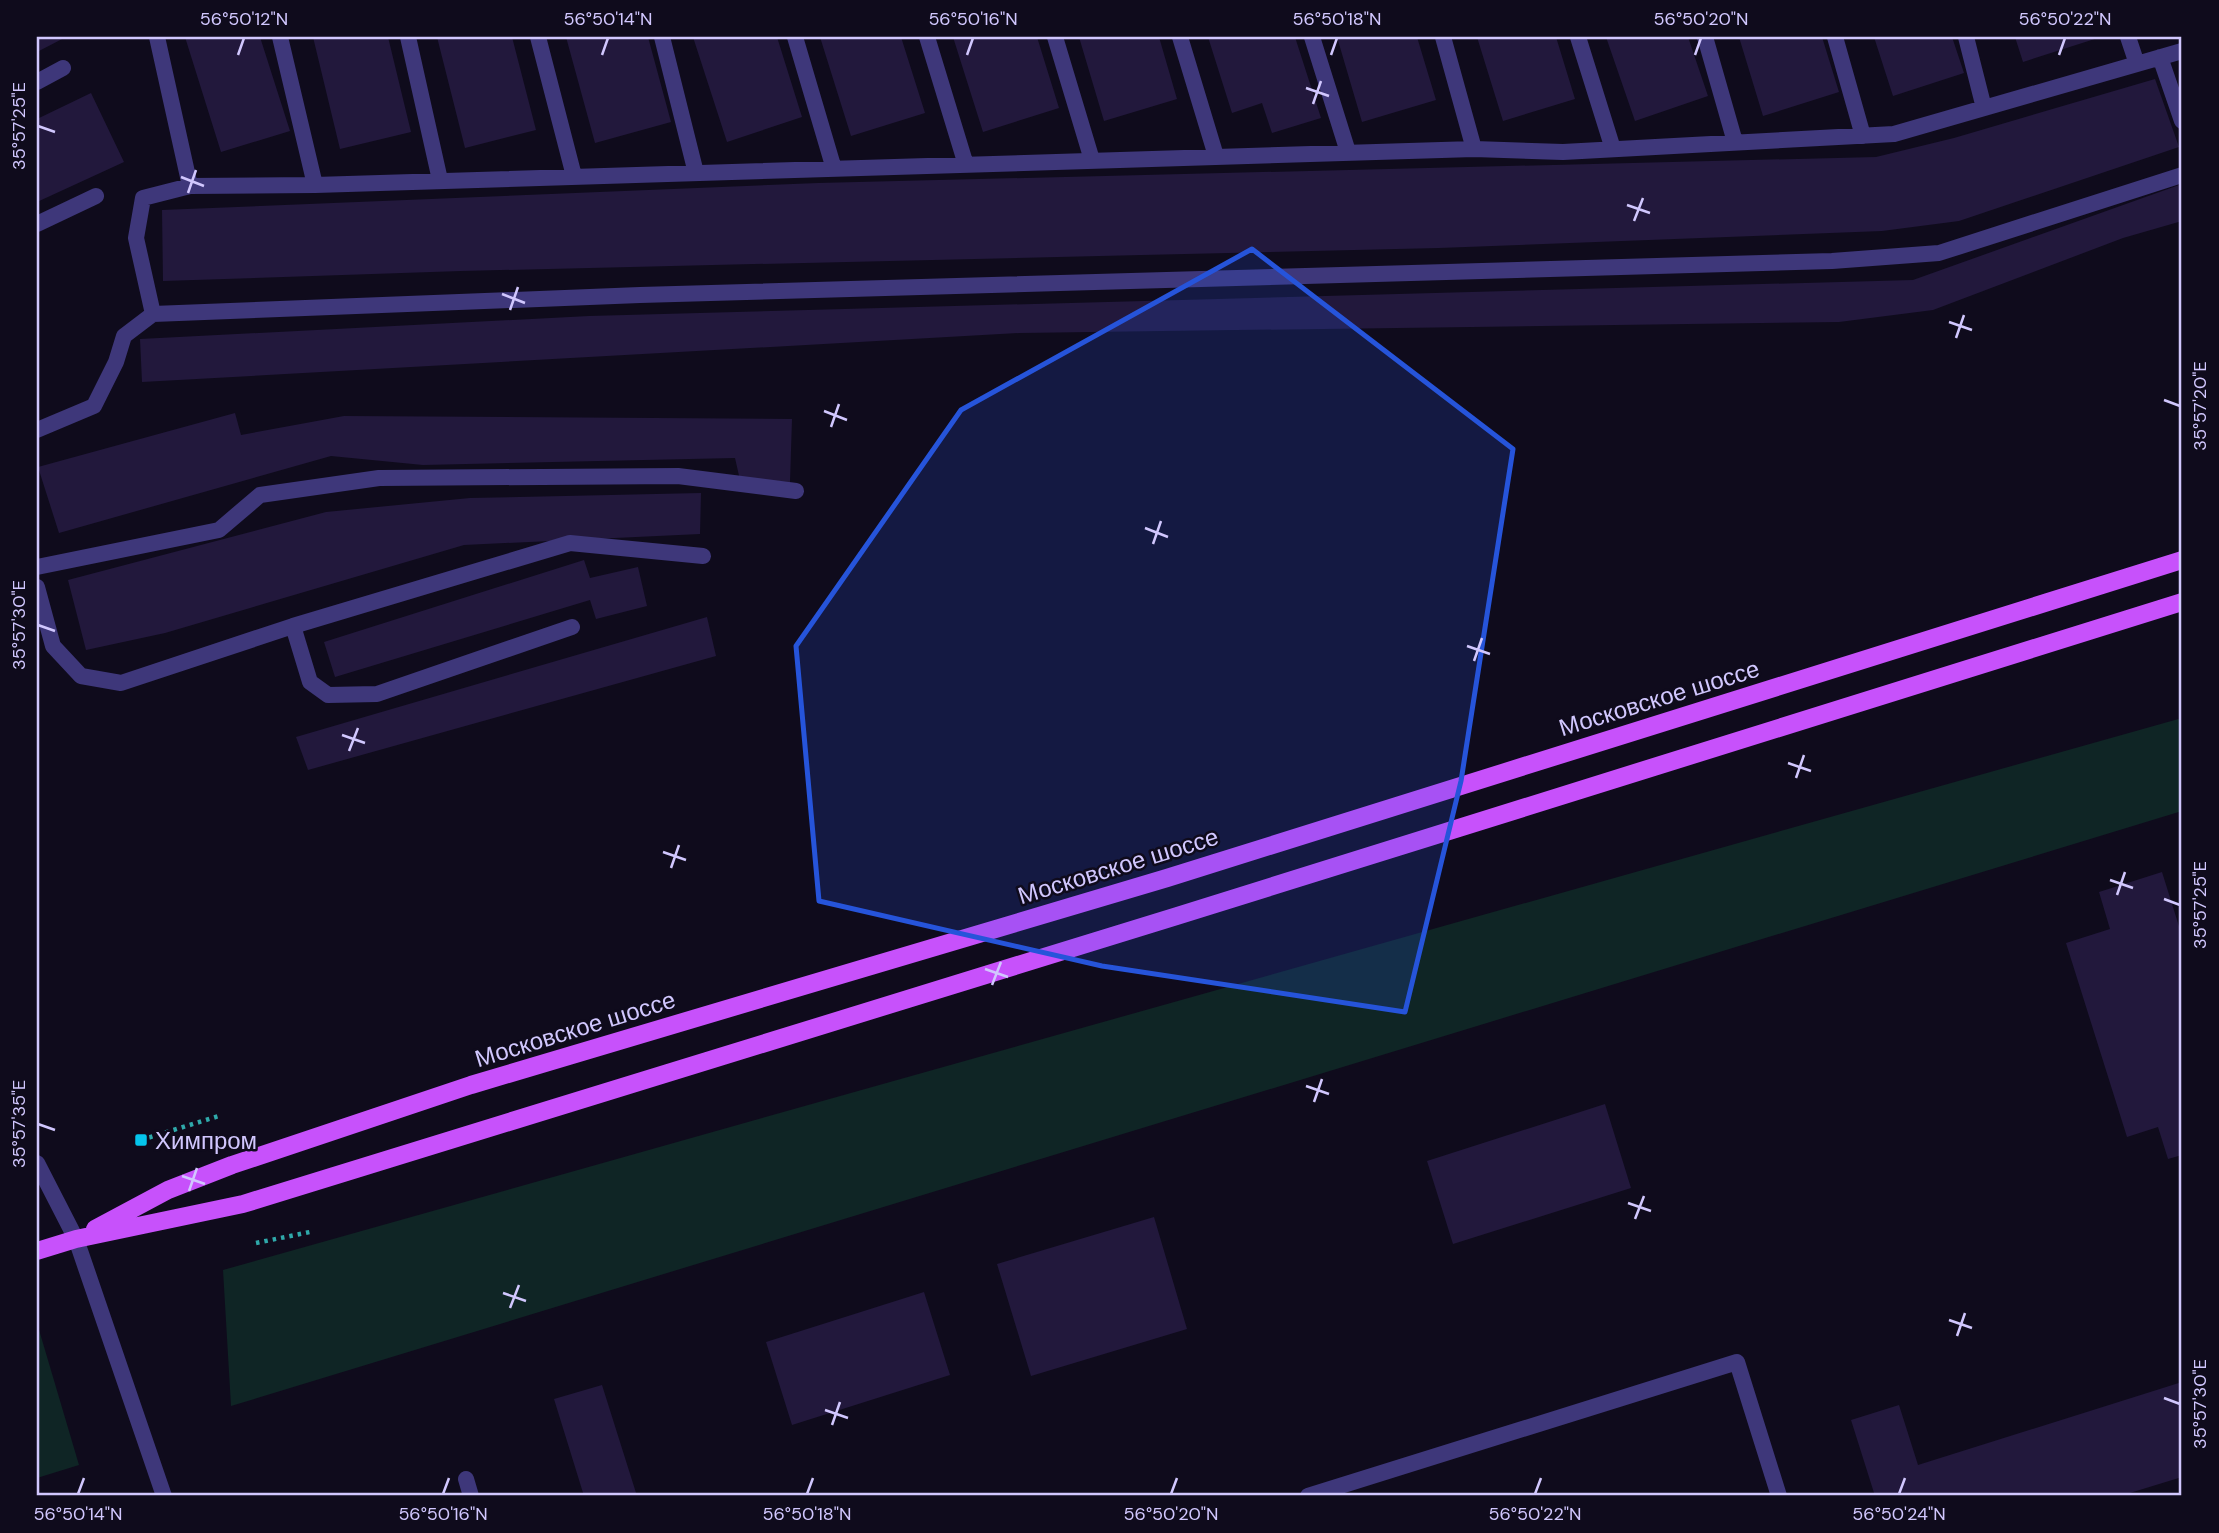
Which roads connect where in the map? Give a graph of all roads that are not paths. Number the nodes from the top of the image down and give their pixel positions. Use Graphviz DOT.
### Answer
graph roads {
  1 [pos="157,37"];
  2 [pos="280,37"];
  3 [pos="408,37"];
  4 [pos="538,37"];
  5 [pos="662,37"];
  6 [pos="794,37"];
  7 [pos="927,37"];
  8 [pos="1055,37"];
  9 [pos="1180,37"];
  10 [pos="1312,37"];
  11 [pos="1443,37"];
  12 [pos="1578,37"];
  13 [pos="1705,37"];
  14 [pos="1835,37"];
  15 [pos="1966,37"];
  16 [pos="2128,37"];
  17 [pos="2182,51"];
  18 [pos="2160,57"];
  19 [pos="2137,64"];
  20 [pos="63,68"];
  21 [pos="37,82"];
  22 [pos="1984,108"];
  23 [pos="2182,121"];
  24 [pos="1863,136"];
  25 [pos="1735,142"];
  26 [pos="1474,149"];
  27 [pos="1613,149"];
  28 [pos="1348,152"];
  29 [pos="1216,156"];
  30 [pos="1092,160"];
  31 [pos="966,165"];
  32 [pos="834,169"];
  33 [pos="696,173"];
  34 [pos="2182,174"];
  35 [pos="574,176"];
  36 [pos="440,180"];
  37 [pos="315,185"];
  38 [pos="190,186"];
  39 [pos="96,196"];
  40 [pos="37,224"];
  41 [pos="153,314"];
  42 [pos="37,430"];
  43 [pos="796,491"];
  44 [pos="703,556"];
  45 [pos="2182,561"];
  46 [pos="37,567"];
  47 [pos="37,586"];
  48 [pos="2182,602"];
  49 [pos="293,626"];
  50 [pos="572,627"];
  51 [pos="37,1163"];
  52 [pos="76,1239"];
  53 [pos="37,1251"];
  54 [pos="466,1479"];
  55 [pos="164,1496"];
  56 [pos="471,1496"];
  57 [pos="1308,1496"];
  58 [pos="1779,1496"];
  1 -- 38 [label="lane"];
  2 -- 37 [label="lane"];
  3 -- 36 [label="lane"];
  4 -- 35 [label="lane"];
  5 -- 33 [label="lane"];
  6 -- 32 [label="lane"];
  7 -- 31 [label="lane"];
  8 -- 30 [label="lane"];
  9 -- 29 [label="lane"];
  10 -- 28 [label="lane"];
  11 -- 26 [label="lane"];
  12 -- 27 [label="lane"];
  13 -- 25 [label="lane"];
  14 -- 24 [label="lane"];
  15 -- 22 [label="lane"];
  16 -- 19 [label="lane"];
  17 -- 18 [label="lane"];
  18 -- 19 [label="lane"];
  18 -- 23 [label="lane"];
  19 -- 22 [label="lane"];
  20 -- 21 [label="lane"];
  22 -- 24 [label="lane"];
  24 -- 25 [label="lane"];
  25 -- 27 [label="lane"];
  26 -- 27 [label="lane"];
  26 -- 28 [label="lane"];
  28 -- 29 [label="lane"];
  29 -- 30 [label="lane"];
  30 -- 31 [label="lane"];
  31 -- 32 [label="lane"];
  32 -- 33 [label="lane"];
  33 -- 35 [label="lane"];
  34 -- 41 [label="lane"];
  35 -- 36 [label="lane"];
  36 -- 37 [label="lane"];
  37 -- 38 [label="lane"];
  38 -- 41 [label="lane"];
  39 -- 40 [label="lane"];
  41 -- 42 [label="lane"];
  43 -- 46 [label="lane"];
  44 -- 49 [label="lane"];
  45 -- 52 [label="main road, Московское шоссе"];
  47 -- 49 [label="lane"];
  48 -- 52 [label="main road, Московское шоссе"];
  49 -- 50 [label="lane"];
  51 -- 52 [label="lane"];
  52 -- 53 [label="main road, Московское шоссе"];
  52 -- 55 [label="lane"];
  54 -- 56 [label="lane"];
  57 -- 58 [label="lane"];
}
